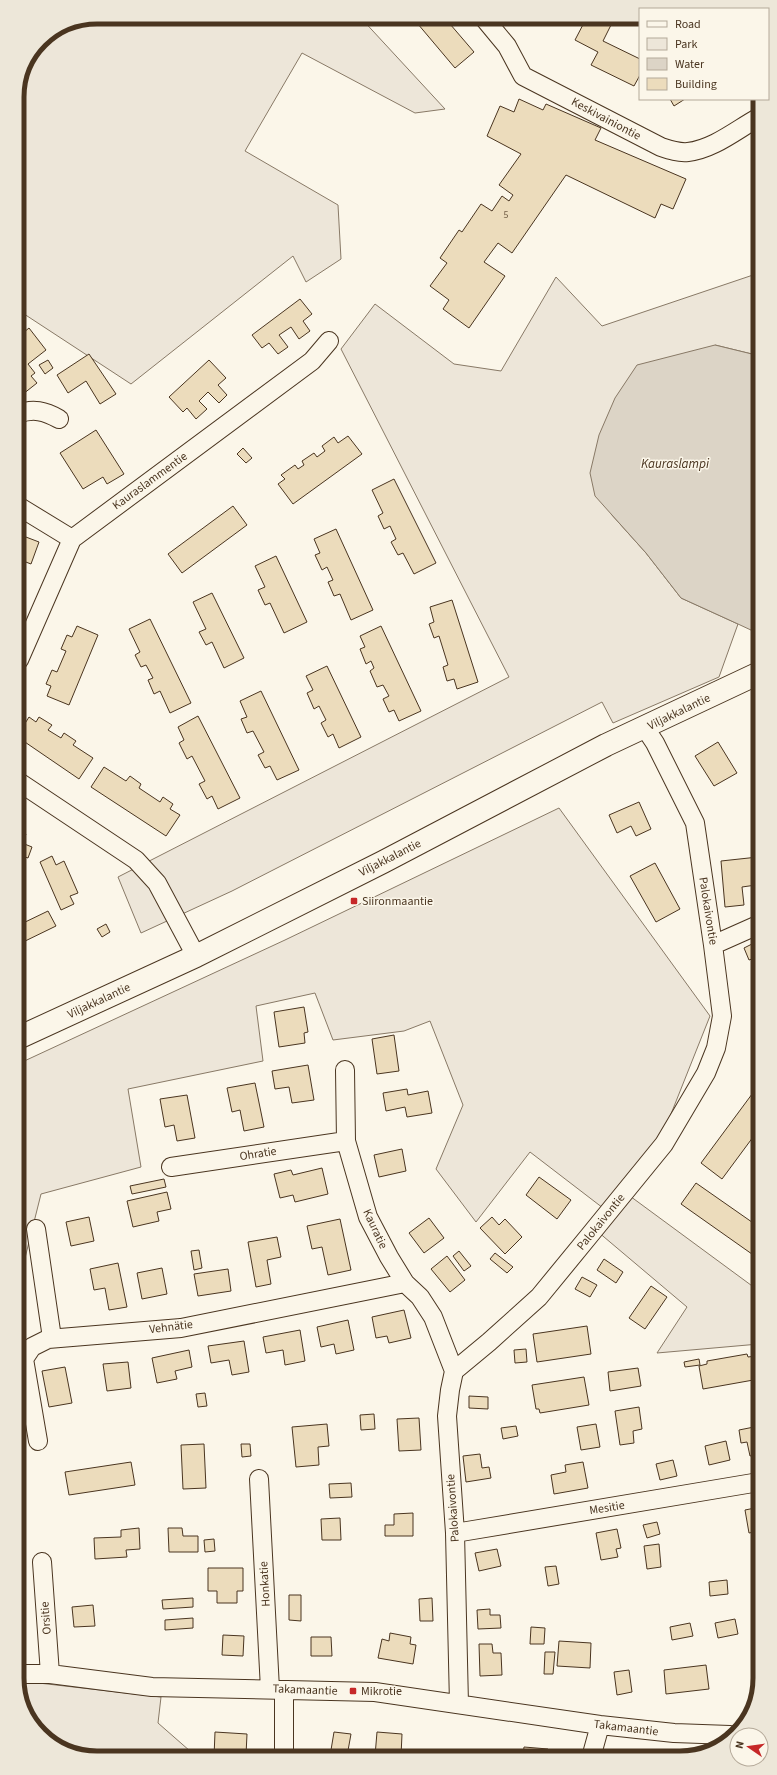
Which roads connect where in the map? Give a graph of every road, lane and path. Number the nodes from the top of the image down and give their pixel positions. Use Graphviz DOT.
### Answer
graph roads {
  1 [pos="489,24"];
  2 [pos="753,121"];
  3 [pos="330,341"];
  4 [pos="24,411"];
  5 [pos="59,419"];
  6 [pos="24,510"];
  7 [pos="72,539"];
  8 [pos="24,649"];
  9 [pos="753,676"];
  10 [pos="645,728"];
  11 [pos="24,785"];
  12 [pos="753,927"];
  13 [pos="714,945"];
  14 [pos="196,956"];
  15 [pos="24,1035"];
  16 [pos="345,1070"];
  17 [pos="346,1141"];
  18 [pos="171,1167"];
  19 [pos="36,1229"];
  20 [pos="405,1283"];
  21 [pos="52,1338"];
  22 [pos="454,1371"];
  23 [pos="38,1441"];
  24 [pos="259,1479"];
  25 [pos="753,1483"];
  26 [pos="455,1533"];
  27 [pos="42,1562"];
  28 [pos="24,1674"];
  29 [pos="50,1674"];
  30 [pos="277,1690"];
  31 [pos="459,1704"];
  32 [pos="600,1725"];
  33 [pos="726,1735"];
  34 [pos="283,1751"];
  35 [pos="593,1751"];
  1 -- 2 [label="street, Keskivainiontie"];
  3 -- 7 [label="street, Kauraslammentie"];
  4 -- 5 [label="street"];
  6 -- 7 [label="street"];
  7 -- 8 [label="street, Kauraslammentie"];
  9 -- 10 [label="main road, Viljakkalantie"];
  10 -- 13 [label="street, Palokaivontie"];
  10 -- 14 [label="main road, Viljakkalantie"];
  11 -- 14 [label="street"];
  12 -- 13 [label="street"];
  13 -- 22 [label="street, Palokaivontie"];
  14 -- 15 [label="main road, Viljakkalantie"];
  16 -- 17 [label="street, Kauratie"];
  17 -- 18 [label="street, Ohratie"];
  17 -- 20 [label="street, Kauratie"];
  19 -- 21 [label="street"];
  20 -- 21 [label="street, Vehnätie"];
  20 -- 22 [label="street, Kauratie"];
  21 -- 23 [label="street, Vehnätie"];
  22 -- 26 [label="street, Palokaivontie"];
  24 -- 30 [label="street, Honkatie"];
  25 -- 26 [label="street, Mesitie"];
  26 -- 31 [label="street, Palokaivontie"];
  27 -- 29 [label="street, Orsitie"];
  28 -- 29 [label="street, Takamaantie"];
  29 -- 30 [label="street, Takamaantie"];
  30 -- 31 [label="street, Takamaantie"];
  30 -- 34 [label="street, Honkatie"];
  31 -- 32 [label="street, Takamaantie"];
  32 -- 33 [label="street, Takamaantie"];
  32 -- 35 [label="street"];
}
